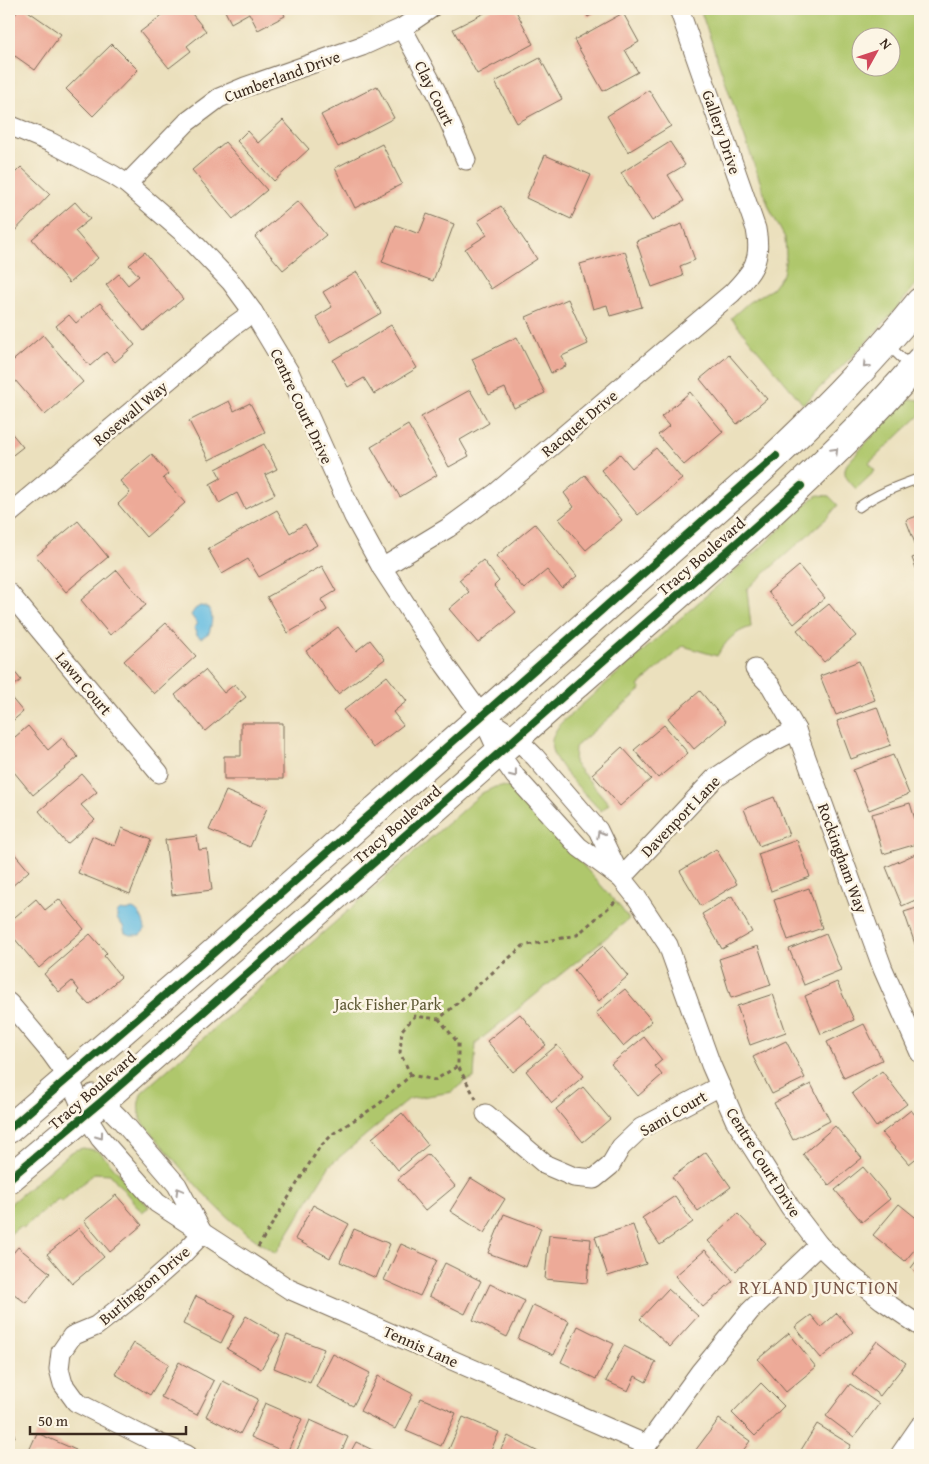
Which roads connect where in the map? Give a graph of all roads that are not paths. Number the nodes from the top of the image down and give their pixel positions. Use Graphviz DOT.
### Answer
graph roads {
  1 [pos="430,9"];
  2 [pos="679,9"];
  3 [pos="402,28"];
  4 [pos="9,125"];
  5 [pos="466,160"];
  6 [pos="126,184"];
  7 [pos="758,256"];
  8 [pos="920,302"];
  9 [pos="253,312"];
  10 [pos="886,343"];
  11 [pos="918,370"];
  12 [pos="920,478"];
  13 [pos="858,507"];
  14 [pos="9,514"];
  15 [pos="382,568"];
  16 [pos="9,593"];
  17 [pos="755,669"];
  18 [pos="482,716"];
  19 [pos="796,730"];
  20 [pos="507,746"];
  21 [pos="159,773"];
  22 [pos="625,884"];
  23 [pos="9,1003"];
  24 [pos="920,1053"];
  25 [pos="69,1078"];
  26 [pos="720,1086"];
  27 [pos="94,1107"];
  28 [pos="486,1114"];
  29 [pos="9,1129"];
  30 [pos="9,1180"];
  31 [pos="202,1234"];
  32 [pos="819,1245"];
  33 [pos="920,1326"];
  34 [pos="920,1426"];
  35 [pos="645,1450"];
  36 [pos="187,1455"];
  37 [pos="900,1455"];
  1 -- 3 [label="street, Cumberland Drive"];
  2 -- 7 [label="street, Gallery Drive"];
  3 -- 5 [label="street, Clay Court"];
  3 -- 6 [label="street, Cumberland Drive"];
  4 -- 6 [label="street, Centre Court Drive"];
  6 -- 9 [label="street, Centre Court Drive"];
  7 -- 15 [label="street, Racquet Drive"];
  8 -- 10 [label="main road, Tracy Boulevard"];
  9 -- 14 [label="street, Rosewall Way"];
  9 -- 15 [label="street, Centre Court Drive"];
  10 -- 11 [label="lane"];
  10 -- 18 [label="main road, Tracy Boulevard, one-way"];
  20 -- 11 [label="main road, Tracy Boulevard, one-way"];
  12 -- 13 [label="lane"];
  15 -- 18 [label="street, Centre Court Drive"];
  16 -- 21 [label="street, Lawn Court"];
  17 -- 19 [label="street, Rockingham Way"];
  18 -- 20 [label="street, Centre Court Drive"];
  18 -- 25 [label="main road, Tracy Boulevard"];
  19 -- 22 [label="street, Davenport Lane"];
  19 -- 24 [label="street, Rockingham Way"];
  20 -- 22 [label="street, Centre Court Drive, one-way"];
  22 -- 20 [label="street, Centre Court Drive, one-way"];
  20 -- 27 [label="main road, Tracy Boulevard"];
  22 -- 26 [label="street, Centre Court Drive"];
  23 -- 25 [label="street, Tennis Lane"];
  25 -- 27 [label="street, Tennis Lane"];
  25 -- 29 [label="main road, Tracy Boulevard"];
  26 -- 28 [label="street, Sami Court"];
  26 -- 32 [label="street, Centre Court Drive"];
  27 -- 30 [label="main road, Tracy Boulevard"];
  31 -- 27 [label="street, Tennis Lane, one-way"];
  27 -- 31 [label="street, Tennis Lane, one-way"];
  31 -- 35 [label="street, Tennis Lane"];
  31 -- 36 [label="street, Burlington Drive"];
  32 -- 33 [label="street, Centre Court Drive"];
  32 -- 35 [label="street"];
  34 -- 37 [label="street"];
}
